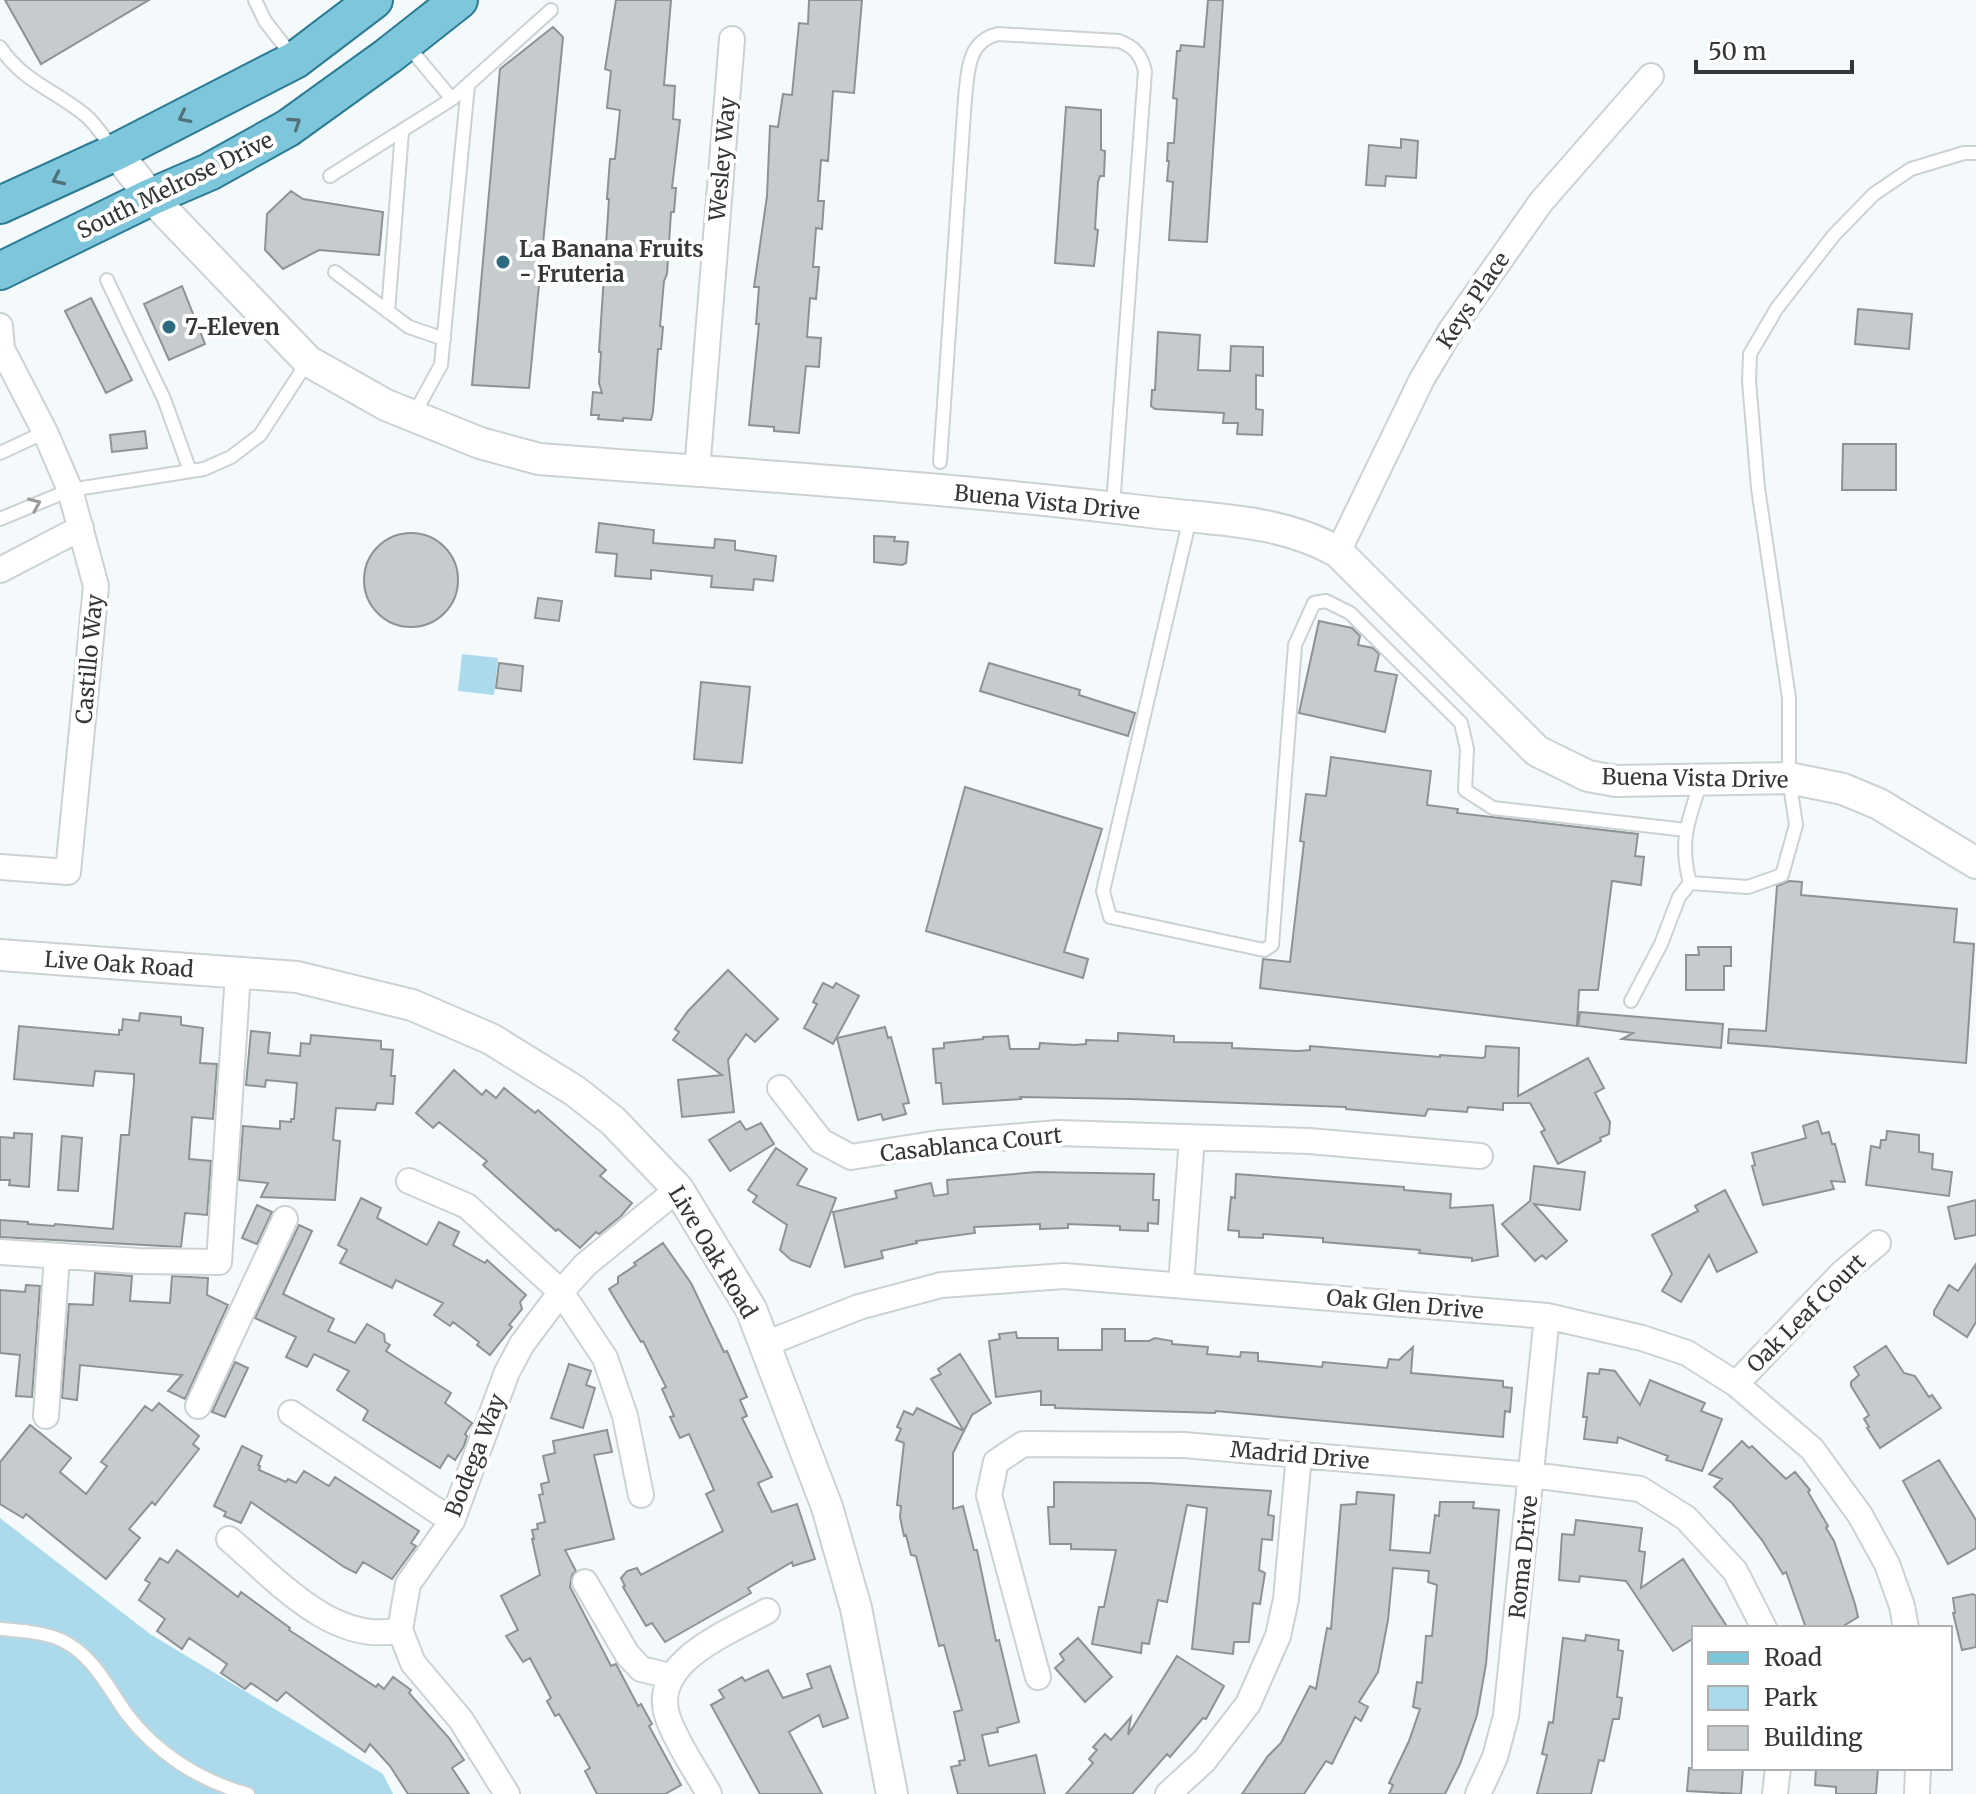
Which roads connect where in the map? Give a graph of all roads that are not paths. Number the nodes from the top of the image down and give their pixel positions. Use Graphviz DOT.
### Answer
graph roads {
  1 [pos="255,0"];
  2 [pos="374,0"];
  3 [pos="459,0"];
  4 [pos="551,10"];
  5 [pos="732,39"];
  6 [pos="405,43"];
  7 [pos="0,47"];
  8 [pos="295,60"];
  9 [pos="1651,76"];
  10 [pos="468,85"];
  11 [pos="452,99"];
  12 [pos="402,131"];
  13 [pos="116,152"];
  14 [pos="1976,153"];
  15 [pos="330,176"];
  16 [pos="151,197"];
  17 [pos="0,205"];
  18 [pos="0,271"];
  19 [pos="335,272"];
  20 [pos="107,280"];
  21 [pos="388,312"];
  22 [pos="444,339"];
  23 [pos="1,341"];
  24 [pos="308,361"];
  25 [pos="413,416"];
  26 [pos="45,432"];
  27 [pos="1,449"];
  28 [pos="940,462"];
  29 [pos="190,471"];
  30 [pos="697,471"];
  31 [pos="70,490"];
  32 [pos="1113,507"];
  33 [pos="1191,516"];
  34 [pos="0,519"];
  35 [pos="81,528"];
  36 [pos="1338,552"];
  37 [pos="0,570"];
  38 [pos="1789,778"];
  39 [pos="1703,779"];
  40 [pos="1686,830"];
  41 [pos="1976,863"];
  42 [pos="0,867"];
  43 [pos="1690,883"];
  44 [pos="0,955"];
  45 [pos="238,973"];
  46 [pos="1631,1001"];
  47 [pos="780,1088"];
  48 [pos="1192,1138"];
  49 [pos="1480,1156"];
  50 [pos="409,1181"];
  51 [pos="678,1189"];
  52 [pos="285,1219"];
  53 [pos="1878,1243"];
  54 [pos="0,1252"];
  55 [pos="57,1256"];
  56 [pos="219,1262"];
  57 [pos="255,1283"];
  58 [pos="1181,1284"];
  59 [pos="561,1292"];
  60 [pos="1547,1316"];
  61 [pos="765,1344"];
  62 [pos="1736,1384"];
  63 [pos="198,1406"];
  64 [pos="291,1413"];
  65 [pos="46,1416"];
  66 [pos="1299,1455"];
  67 [pos="1532,1475"];
  68 [pos="641,1495"];
  69 [pos="452,1521"];
  70 [pos="229,1539"];
  71 [pos="585,1582"];
  72 [pos="767,1611"];
  73 [pos="1763,1626"];
  74 [pos="1906,1626"];
  75 [pos="0,1629"];
  76 [pos="400,1630"];
  77 [pos="670,1676"];
  78 [pos="1038,1677"];
  79 [pos="1778,1770"];
  80 [pos="1918,1770"];
  81 [pos="248,1794"];
  82 [pos="507,1794"];
  83 [pos="709,1794"];
  84 [pos="892,1794"];
  85 [pos="1168,1794"];
  86 [pos="1478,1794"];
  87 [pos="1775,1794"];
  88 [pos="1917,1794"];
  1 -- 8 [label="lane"];
  2 -- 8 [label="main road"];
  3 -- 6 [label="main road, South Melrose Drive"];
  4 -- 10 [label="lane"];
  5 -- 30 [label="street, Wesley Way"];
  6 -- 11 [label="lane"];
  16 -- 6 [label="main road, South Melrose Drive, one-way"];
  7 -- 13 [label="lane"];
  8 -- 13 [label="main road, one-way"];
  9 -- 36 [label="street, Keys Place"];
  10 -- 11 [label="lane"];
  10 -- 22 [label="lane"];
  11 -- 12 [label="lane"];
  12 -- 15 [label="lane"];
  12 -- 21 [label="lane"];
  13 -- 16 [label="street, Buena Vista Drive"];
  13 -- 17 [label="main road, one-way"];
  14 -- 38 [label="lane"];
  16 -- 18 [label="main road, South Melrose Drive"];
  16 -- 24 [label="street, Buena Vista Drive"];
  19 -- 21 [label="lane"];
  20 -- 29 [label="lane"];
  21 -- 22 [label="lane"];
  22 -- 25 [label="lane"];
  23 -- 26 [label="street, Castillo Way"];
  24 -- 25 [label="street, Buena Vista Drive"];
  24 -- 29 [label="lane"];
  25 -- 30 [label="street, Buena Vista Drive"];
  26 -- 27 [label="lane"];
  26 -- 31 [label="street, Castillo Way"];
  28 -- 32 [label="lane"];
  29 -- 31 [label="lane"];
  30 -- 32 [label="street, Buena Vista Drive"];
  34 -- 31 [label="lane, one-way"];
  31 -- 35 [label="street, Castillo Way"];
  32 -- 33 [label="street, Buena Vista Drive"];
  33 -- 36 [label="street, Buena Vista Drive"];
  33 -- 40 [label="lane"];
  35 -- 37 [label="street"];
  35 -- 42 [label="street, Castillo Way"];
  36 -- 39 [label="street, Buena Vista Drive"];
  38 -- 39 [label="street, Buena Vista Drive"];
  38 -- 41 [label="street, Buena Vista Drive"];
  38 -- 43 [label="lane"];
  39 -- 40 [label="lane"];
  40 -- 43 [label="lane"];
  43 -- 46 [label="lane"];
  44 -- 45 [label="street, Live Oak Road"];
  45 -- 51 [label="street, Live Oak Road"];
  45 -- 56 [label="street"];
  47 -- 48 [label="street, Casablanca Court"];
  48 -- 49 [label="street, Casablanca Court"];
  48 -- 58 [label="street"];
  50 -- 59 [label="street"];
  51 -- 59 [label="street, Bodega Way"];
  51 -- 61 [label="street, Live Oak Road"];
  52 -- 57 [label="street"];
  53 -- 62 [label="street, Oak Leaf Court"];
  54 -- 55 [label="street"];
  55 -- 56 [label="street"];
  55 -- 65 [label="street"];
  56 -- 57 [label="street"];
  57 -- 63 [label="street"];
  58 -- 60 [label="street, Oak Glen Drive"];
  58 -- 61 [label="street, Oak Glen Drive"];
  59 -- 68 [label="street"];
  59 -- 69 [label="street, Bodega Way"];
  60 -- 62 [label="street, Oak Glen Drive"];
  60 -- 67 [label="street, Roma Drive"];
  61 -- 84 [label="street, Live Oak Road"];
  62 -- 74 [label="street, Oak Glen Drive"];
  64 -- 69 [label="street"];
  66 -- 67 [label="street, Madrid Drive"];
  66 -- 78 [label="street, Madrid Drive"];
  66 -- 85 [label="street"];
  67 -- 73 [label="street, Madrid Drive"];
  67 -- 86 [label="street, Roma Drive"];
  69 -- 76 [label="street, Bodega Way"];
  70 -- 76 [label="street"];
  71 -- 77 [label="street"];
  72 -- 77 [label="street"];
  75 -- 81 [label="lane"];
  76 -- 82 [label="street"];
  77 -- 83 [label="street"];
  79 -- 87 [label="street"];
  80 -- 88 [label="street"];
}
